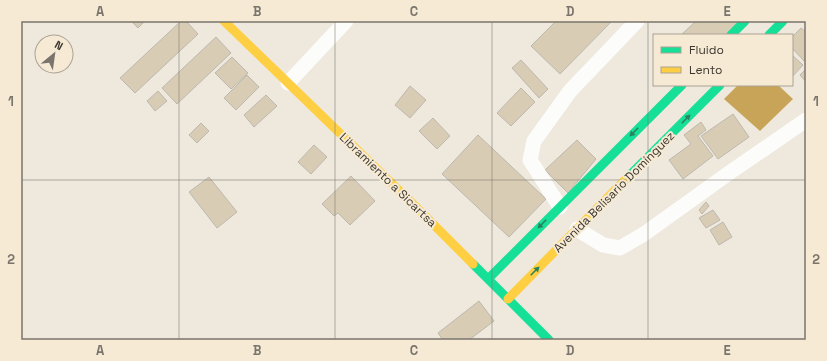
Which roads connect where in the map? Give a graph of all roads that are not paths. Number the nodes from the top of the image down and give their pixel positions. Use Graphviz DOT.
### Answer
graph roads {
  1 [pos="224,21"];
  2 [pos="346,21"];
  3 [pos="637,21"];
  4 [pos="745,21"];
  5 [pos="783,21"];
  6 [pos="733,34"];
  7 [pos="770,34"];
  8 [pos="288,83"];
  9 [pos="681,86"];
  10 [pos="719,86"];
  11 [pos="806,120"];
  12 [pos="560,207"];
  13 [pos="577,229"];
  14 [pos="488,279"];
  15 [pos="508,299"];
  16 [pos="550,340"];
  1 -- 8 [label="street, Libramiento a Sicartsa"];
  2 -- 8 [label="street"];
  3 -- 12 [label="street"];
  4 -- 6 [label="street"];
  5 -- 7 [label="street"];
  8 -- 14 [label="street, Libramiento a Sicartsa"];
  9 -- 12 [label="street, one-way"];
  13 -- 10 [label="street, Avenida Belisario Domínguez, one-way"];
  11 -- 13 [label="street"];
  12 -- 14 [label="street, one-way"];
  15 -- 13 [label="street, Avenida Belisario Domínguez, one-way"];
  14 -- 15 [label="street, Libramiento a Sicartsa"];
  15 -- 16 [label="street, Libramiento a Sicartsa"];
}
